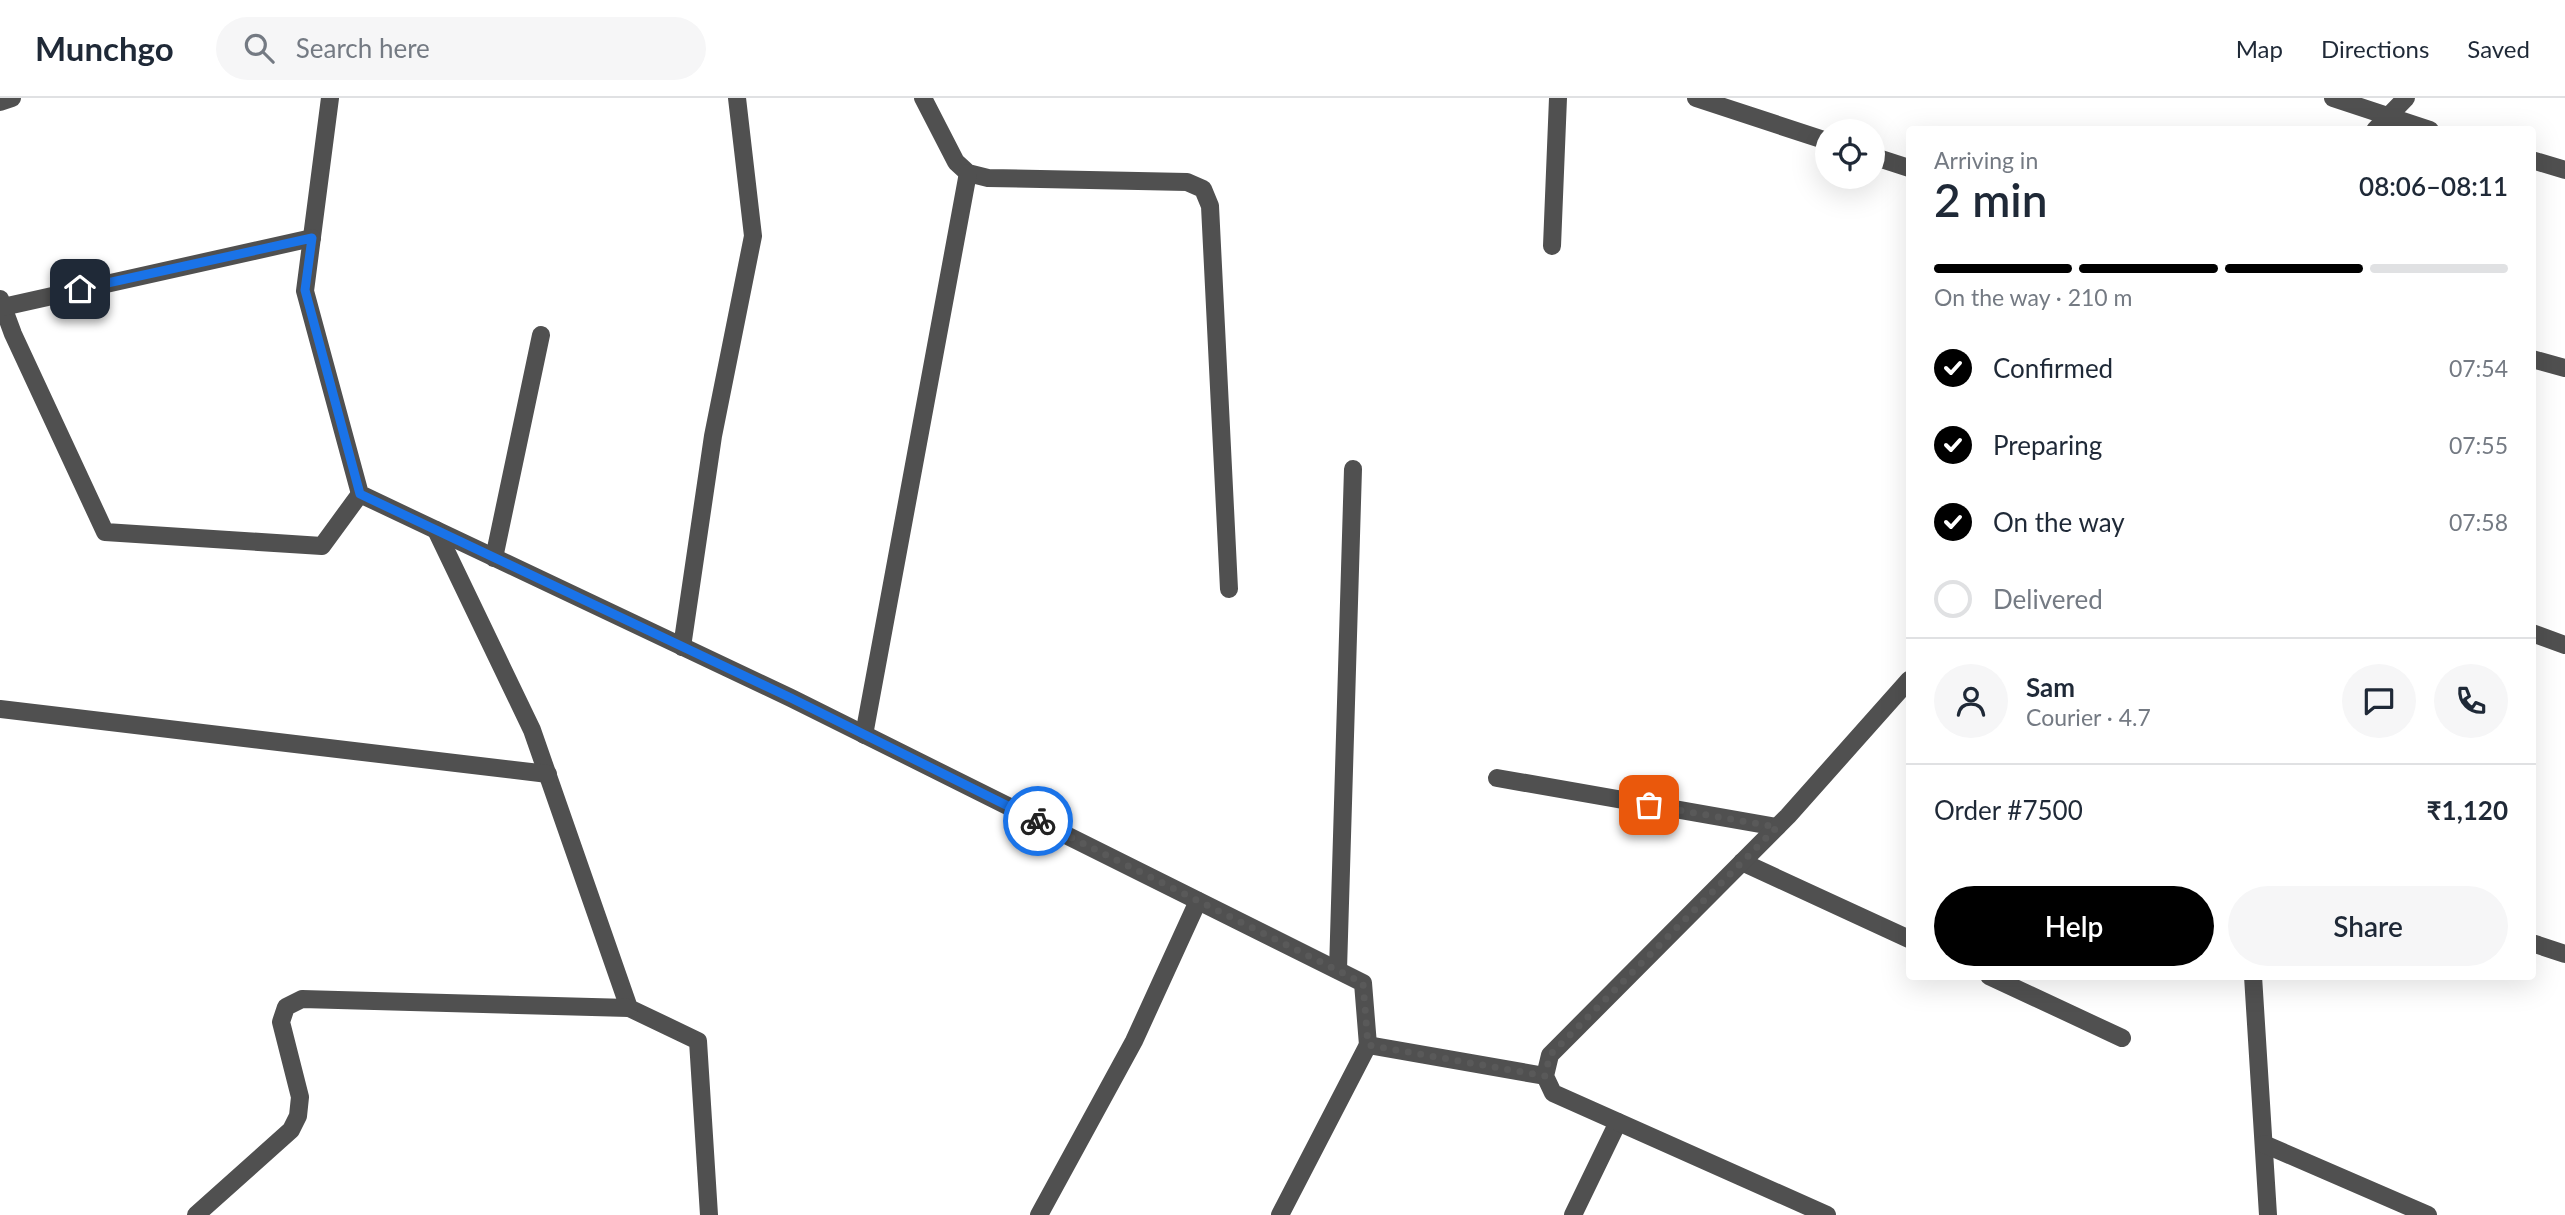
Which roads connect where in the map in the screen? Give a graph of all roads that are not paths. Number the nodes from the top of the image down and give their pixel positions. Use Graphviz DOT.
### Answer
graph roads {
  1 [pos="12,98"];
  2 [pos="330,98"];
  3 [pos="737,98"];
  4 [pos="923,98"];
  5 [pos="1558,98"];
  6 [pos="1696,98"];
  7 [pos="2333,98"];
  8 [pos="2406,98"];
  9 [pos="0,102"];
  10 [pos="2381,123"];
  11 [pos="2402,126"];
  12 [pos="1815,137"];
  13 [pos="1885,160"];
  14 [pos="2536,161"];
  15 [pos="1906,167"];
  16 [pos="2565,170"];
  17 [pos="968,173"];
  18 [pos="312,238"];
  19 [pos="1552,246"];
  20 [pos="1,303"];
  21 [pos="541,335"];
  22 [pos="2536,360"];
  23 [pos="2565,368"];
  24 [pos="1353,469"];
  25 [pos="360,494"];
  26 [pos="436,530"];
  27 [pos="494,558"];
  28 [pos="1230,589"];
  29 [pos="2536,634"];
  30 [pos="2565,645"];
  31 [pos="682,647"];
  32 [pos="1906,684"];
  33 [pos="0,709"];
  34 [pos="864,735"];
  35 [pos="548,774"];
  36 [pos="1497,778"];
  37 [pos="1777,827"];
  38 [pos="1742,862"];
  39 [pos="1198,901"];
  40 [pos="1906,938"];
  41 [pos="2536,944"];
  42 [pos="2565,954"];
  43 [pos="1338,970"];
  44 [pos="1998,980"];
  45 [pos="2253,980"];
  46 [pos="629,1008"];
  47 [pos="2122,1038"];
  48 [pos="1368,1045"];
  49 [pos="1545,1076"];
  50 [pos="1618,1122"];
  51 [pos="2264,1143"];
  52 [pos="196,1215"];
  53 [pos="709,1215"];
  54 [pos="1039,1215"];
  55 [pos="1280,1215"];
  56 [pos="1573,1215"];
  57 [pos="1827,1215"];
  58 [pos="2268,1215"];
  59 [pos="2428,1215"];
  1 -- 9 [label="street"];
  2 -- 18 [label="street"];
  3 -- 31 [label="street"];
  4 -- 17 [label="street"];
  5 -- 19 [label="street"];
  6 -- 12 [label="street"];
  7 -- 10 [label="street"];
  8 -- 10 [label="street"];
  10 -- 11 [label="street"];
  13 -- 15 [label="street"];
  14 -- 16 [label="street"];
  17 -- 28 [label="street"];
  17 -- 34 [label="street"];
  18 -- 20 [label="street"];
  18 -- 25 [label="street"];
  20 -- 25 [label="street"];
  21 -- 27 [label="street"];
  22 -- 23 [label="street"];
  24 -- 43 [label="street"];
  25 -- 26 [label="street"];
  26 -- 27 [label="street"];
  26 -- 35 [label="street"];
  27 -- 31 [label="street"];
  29 -- 30 [label="street"];
  31 -- 34 [label="street"];
  32 -- 37 [label="street"];
  33 -- 35 [label="street"];
  34 -- 39 [label="street"];
  35 -- 46 [label="street"];
  36 -- 37 [label="street"];
  37 -- 38 [label="street"];
  38 -- 40 [label="street"];
  38 -- 49 [label="street"];
  39 -- 43 [label="street"];
  39 -- 54 [label="street"];
  41 -- 42 [label="street"];
  43 -- 48 [label="street"];
  44 -- 47 [label="street"];
  45 -- 51 [label="street"];
  46 -- 52 [label="street"];
  46 -- 53 [label="street"];
  48 -- 49 [label="street"];
  48 -- 55 [label="street"];
  49 -- 50 [label="street"];
  50 -- 56 [label="street"];
  50 -- 57 [label="street"];
  51 -- 58 [label="street"];
  51 -- 59 [label="street"];
}
